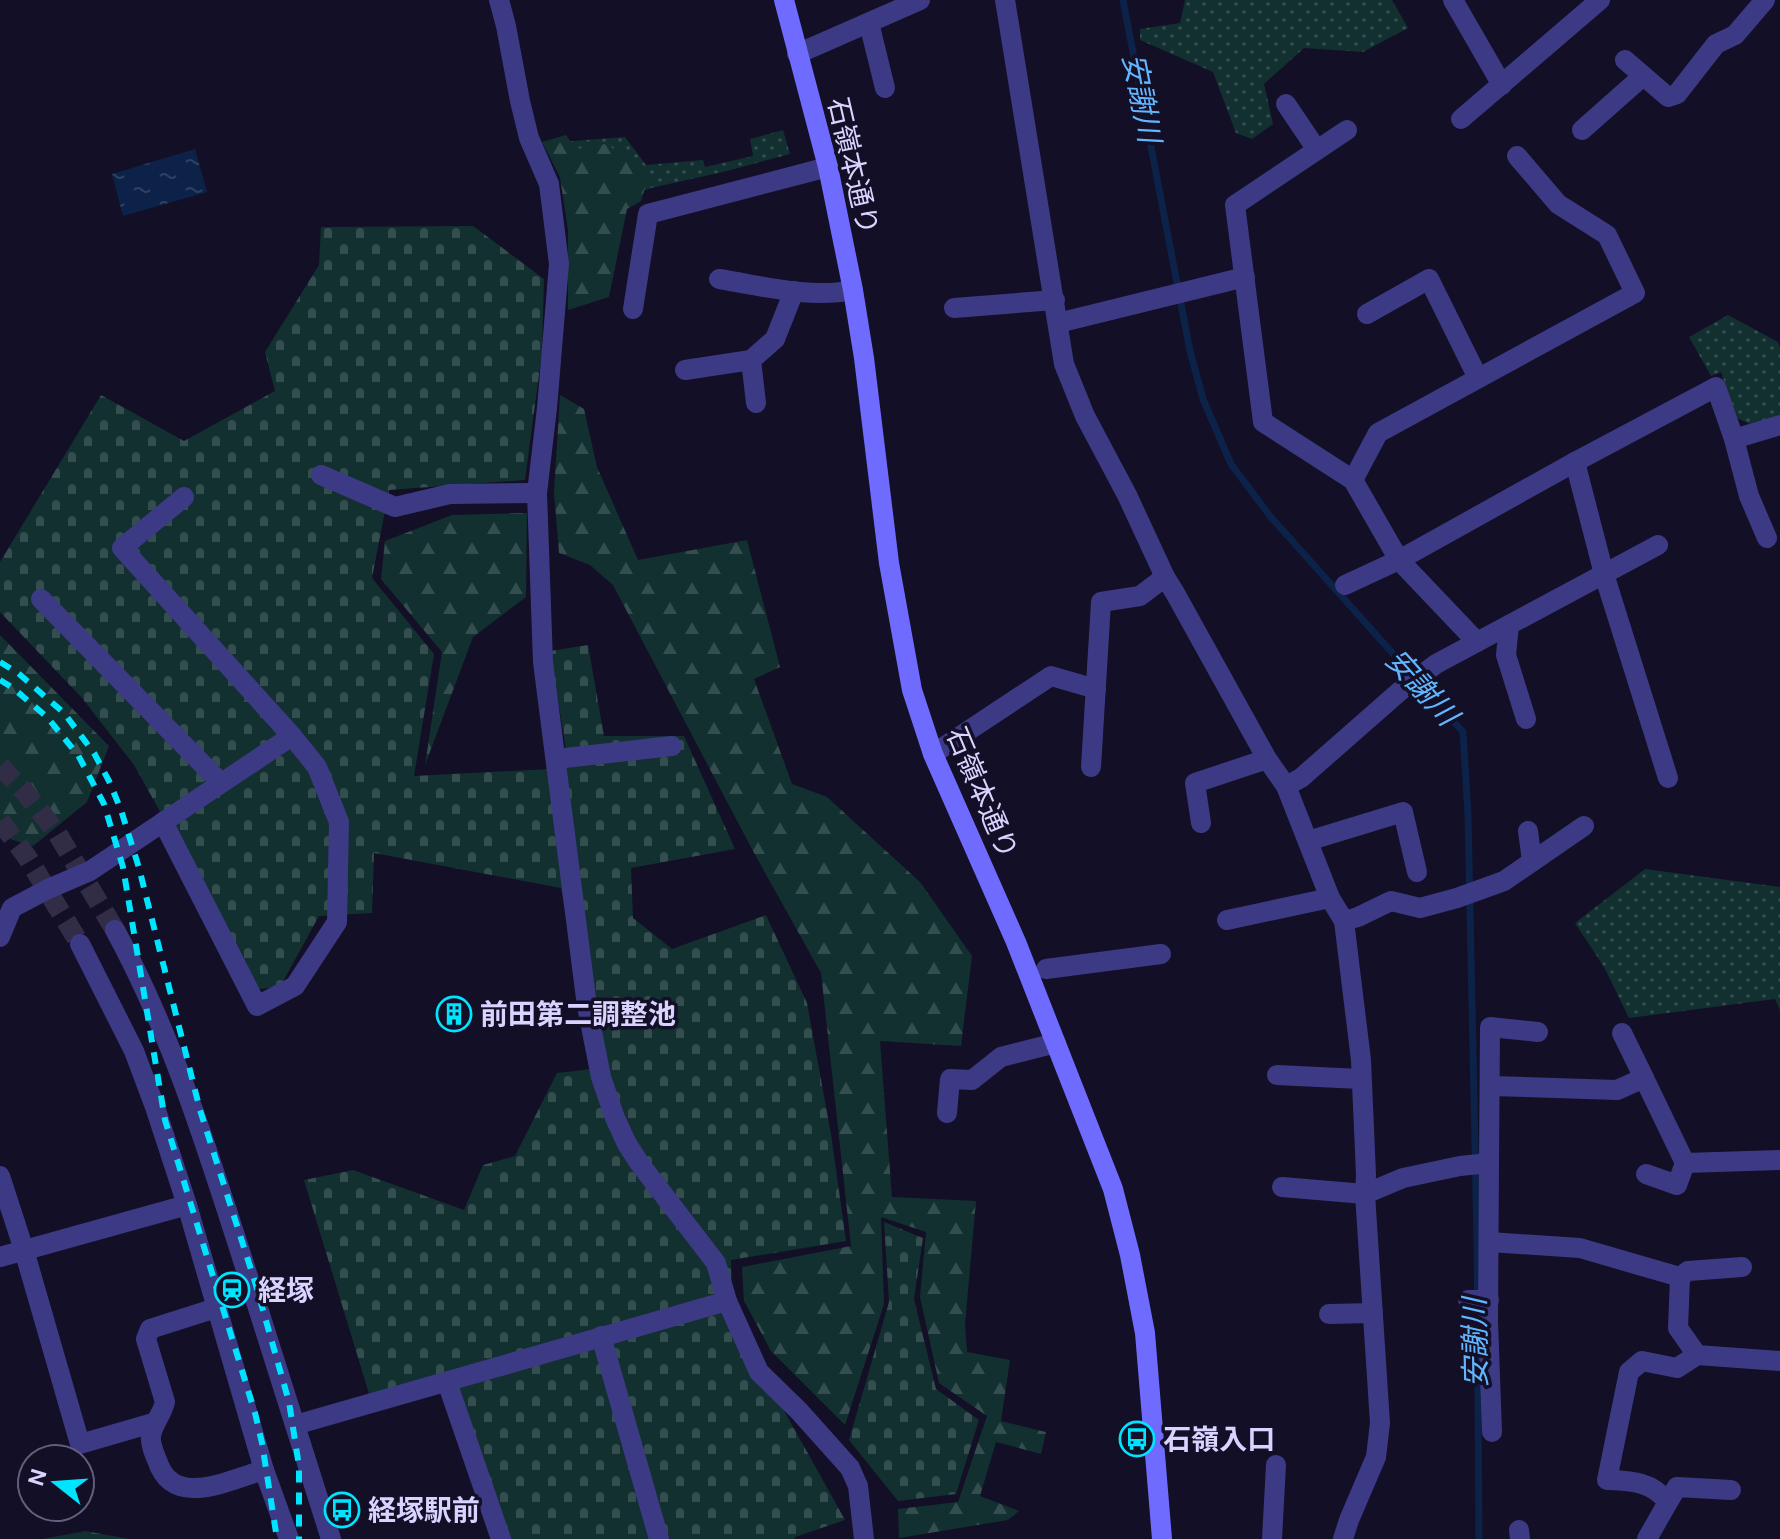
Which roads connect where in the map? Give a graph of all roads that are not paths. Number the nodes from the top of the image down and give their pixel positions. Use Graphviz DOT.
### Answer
graph roads {
  1 [pos="499,0"];
  2 [pos="784,0"];
  3 [pos="920,0"];
  4 [pos="1005,0"];
  5 [pos="1453,0"];
  6 [pos="1600,0"];
  7 [pos="1765,0"];
  8 [pos="869,23"];
  9 [pos="797,54"];
  10 [pos="1625,60"];
  11 [pos="1643,76"];
  12 [pos="1502,85"];
  13 [pos="885,88"];
  14 [pos="1286,104"];
  15 [pos="1461,119"];
  16 [pos="1347,130"];
  17 [pos="1582,130"];
  18 [pos="1317,150"];
  19 [pos="1517,156"];
  20 [pos="828,167"];
  21 [pos="1245,277"];
  22 [pos="719,279"];
  23 [pos="853,290"];
  24 [pos="794,291"];
  25 [pos="1055,300"];
  26 [pos="954,308"];
  27 [pos="633,309"];
  28 [pos="1367,314"];
  29 [pos="1058,323"];
  30 [pos="751,360"];
  31 [pos="685,370"];
  32 [pos="1478,378"];
  33 [pos="756,403"];
  34 [pos="1780,425"];
  35 [pos="1734,439"];
  36 [pos="1575,462"];
  37 [pos="321,475"];
  38 [pos="1353,480"];
  39 [pos="537,493"];
  40 [pos="184,497"];
  41 [pos="1767,538"];
  42 [pos="1658,545"];
  43 [pos="1399,560"];
  44 [pos="1604,574"];
  45 [pos="1165,577"];
  46 [pos="1345,585"];
  47 [pos="41,599"];
  48 [pos="1509,625"];
  49 [pos="1477,642"];
  50 [pos="1096,689"];
  51 [pos="1526,719"];
  52 [pos="292,736"];
  53 [pos="672,746"];
  54 [pos="933,754"];
  55 [pos="556,759"];
  56 [pos="1267,759"];
  57 [pos="1091,767"];
  58 [pos="1668,778"];
  59 [pos="221,783"];
  60 [pos="1286,786"];
  61 [pos="163,822"];
  62 [pos="1201,823"];
  63 [pos="1584,826"];
  64 [pos="1528,831"];
  65 [pos="1308,841"];
  66 [pos="1532,861"];
  67 [pos="1417,872"];
  68 [pos="1330,898"];
  69 [pos="1227,920"];
  70 [pos="1344,921"];
  71 [pos="115,930"];
  72 [pos="0,937"];
  73 [pos="80,944"];
  74 [pos="1161,954"];
  75 [pos="1046,969"];
  76 [pos="1538,1032"];
  77 [pos="1622,1033"];
  78 [pos="1056,1043"];
  79 [pos="1277,1075"];
  80 [pos="1644,1078"];
  81 [pos="1360,1079"];
  82 [pos="1491,1086"];
  83 [pos="947,1113"];
  84 [pos="1780,1160"];
  85 [pos="1685,1163"];
  86 [pos="1489,1164"];
  87 [pos="1646,1174"];
  88 [pos="0,1176"];
  89 [pos="1282,1187"];
  90 [pos="1365,1194"];
  91 [pos="187,1205"];
  92 [pos="1489,1242"];
  93 [pos="24,1250"];
  94 [pos="0,1257"];
  95 [pos="1742,1267"];
  96 [pos="1680,1277"];
  97 [pos="727,1301"];
  98 [pos="216,1308"];
  99 [pos="1373,1313"];
  100 [pos="1329,1314"];
  101 [pos="601,1336"];
  102 [pos="1697,1355"];
  103 [pos="1780,1361"];
  104 [pos="447,1382"];
  105 [pos="156,1422"];
  106 [pos="295,1425"];
  107 [pos="1492,1432"];
  108 [pos="1276,1465"];
  109 [pos="264,1470"];
  110 [pos="1731,1490"];
  111 [pos="1668,1502"];
  112 [pos="289,1539"];
  113 [pos="331,1539"];
  114 [pos="501,1539"];
  115 [pos="659,1539"];
  116 [pos="864,1539"];
  117 [pos="1162,1539"];
  118 [pos="1272,1539"];
  119 [pos="1343,1539"];
  120 [pos="1647,1539"];
  1 -- 39 [label="street"];
  2 -- 9 [label="main road, 石嶺本通り"];
  3 -- 8 [label="street"];
  4 -- 25 [label="street"];
  5 -- 12 [label="street"];
  6 -- 12 [label="street"];
  7 -- 11 [label="street"];
  8 -- 9 [label="street"];
  8 -- 13 [label="street"];
  9 -- 20 [label="main road, 石嶺本通り"];
  10 -- 11 [label="street"];
  11 -- 17 [label="street"];
  12 -- 15 [label="street"];
  14 -- 18 [label="street"];
  16 -- 18 [label="street"];
  18 -- 21 [label="street"];
  19 -- 32 [label="street"];
  20 -- 23 [label="main road, 石嶺本通り"];
  20 -- 27 [label="street"];
  21 -- 29 [label="street"];
  21 -- 38 [label="street"];
  22 -- 24 [label="street"];
  23 -- 24 [label="street"];
  23 -- 54 [label="main road, 石嶺本通り"];
  24 -- 30 [label="street"];
  25 -- 26 [label="street"];
  25 -- 29 [label="street"];
  28 -- 32 [label="street"];
  29 -- 45 [label="street"];
  30 -- 31 [label="street"];
  30 -- 33 [label="street"];
  32 -- 38 [label="street"];
  34 -- 35 [label="street"];
  35 -- 36 [label="street"];
  35 -- 41 [label="street"];
  36 -- 43 [label="street"];
  36 -- 44 [label="street"];
  37 -- 39 [label="street"];
  38 -- 43 [label="street"];
  39 -- 55 [label="street"];
  40 -- 52 [label="street"];
  42 -- 44 [label="street"];
  43 -- 46 [label="street"];
  43 -- 49 [label="street"];
  44 -- 48 [label="street"];
  44 -- 58 [label="street"];
  45 -- 50 [label="street"];
  45 -- 56 [label="street"];
  47 -- 59 [label="street"];
  48 -- 49 [label="street"];
  48 -- 51 [label="street"];
  49 -- 60 [label="street"];
  50 -- 54 [label="street"];
  50 -- 57 [label="street"];
  52 -- 59 [label="street"];
  52 -- 61 [label="street"];
  53 -- 55 [label="street"];
  54 -- 78 [label="main road, 石嶺本通り"];
  55 -- 97 [label="street"];
  56 -- 60 [label="street"];
  56 -- 62 [label="street"];
  59 -- 61 [label="street"];
  60 -- 65 [label="street"];
  61 -- 72 [label="street"];
  63 -- 66 [label="street"];
  64 -- 66 [label="street"];
  65 -- 67 [label="street"];
  65 -- 68 [label="street"];
  66 -- 70 [label="street"];
  68 -- 69 [label="street"];
  68 -- 70 [label="street"];
  70 -- 81 [label="street"];
  71 -- 106 [label="street"];
  73 -- 91 [label="street"];
  74 -- 75 [label="street"];
  76 -- 82 [label="street"];
  77 -- 80 [label="street"];
  78 -- 83 [label="street"];
  78 -- 117 [label="main road, 石嶺本通り"];
  79 -- 81 [label="street"];
  80 -- 82 [label="street"];
  80 -- 85 [label="street"];
  81 -- 90 [label="street"];
  82 -- 86 [label="street"];
  84 -- 85 [label="street"];
  85 -- 87 [label="street"];
  86 -- 90 [label="street"];
  86 -- 92 [label="street"];
  88 -- 93 [label="street"];
  89 -- 90 [label="street"];
  90 -- 99 [label="street"];
  91 -- 93 [label="street"];
  91 -- 98 [label="street"];
  92 -- 96 [label="street"];
  92 -- 107 [label="street"];
  93 -- 94 [label="street"];
  93 -- 105 [label="street"];
  95 -- 96 [label="street"];
  96 -- 102 [label="street"];
  97 -- 101 [label="street"];
  97 -- 116 [label="street"];
  98 -- 105 [label="street"];
  98 -- 109 [label="street"];
  99 -- 100 [label="street"];
  99 -- 119 [label="street"];
  101 -- 104 [label="street"];
  101 -- 115 [label="street"];
  102 -- 103 [label="street"];
  102 -- 111 [label="street"];
  104 -- 106 [label="street"];
  104 -- 114 [label="street"];
  105 -- 109 [label="street"];
  106 -- 113 [label="street"];
  108 -- 118 [label="street"];
  109 -- 112 [label="street"];
  110 -- 111 [label="street"];
  111 -- 120 [label="street"];
}
